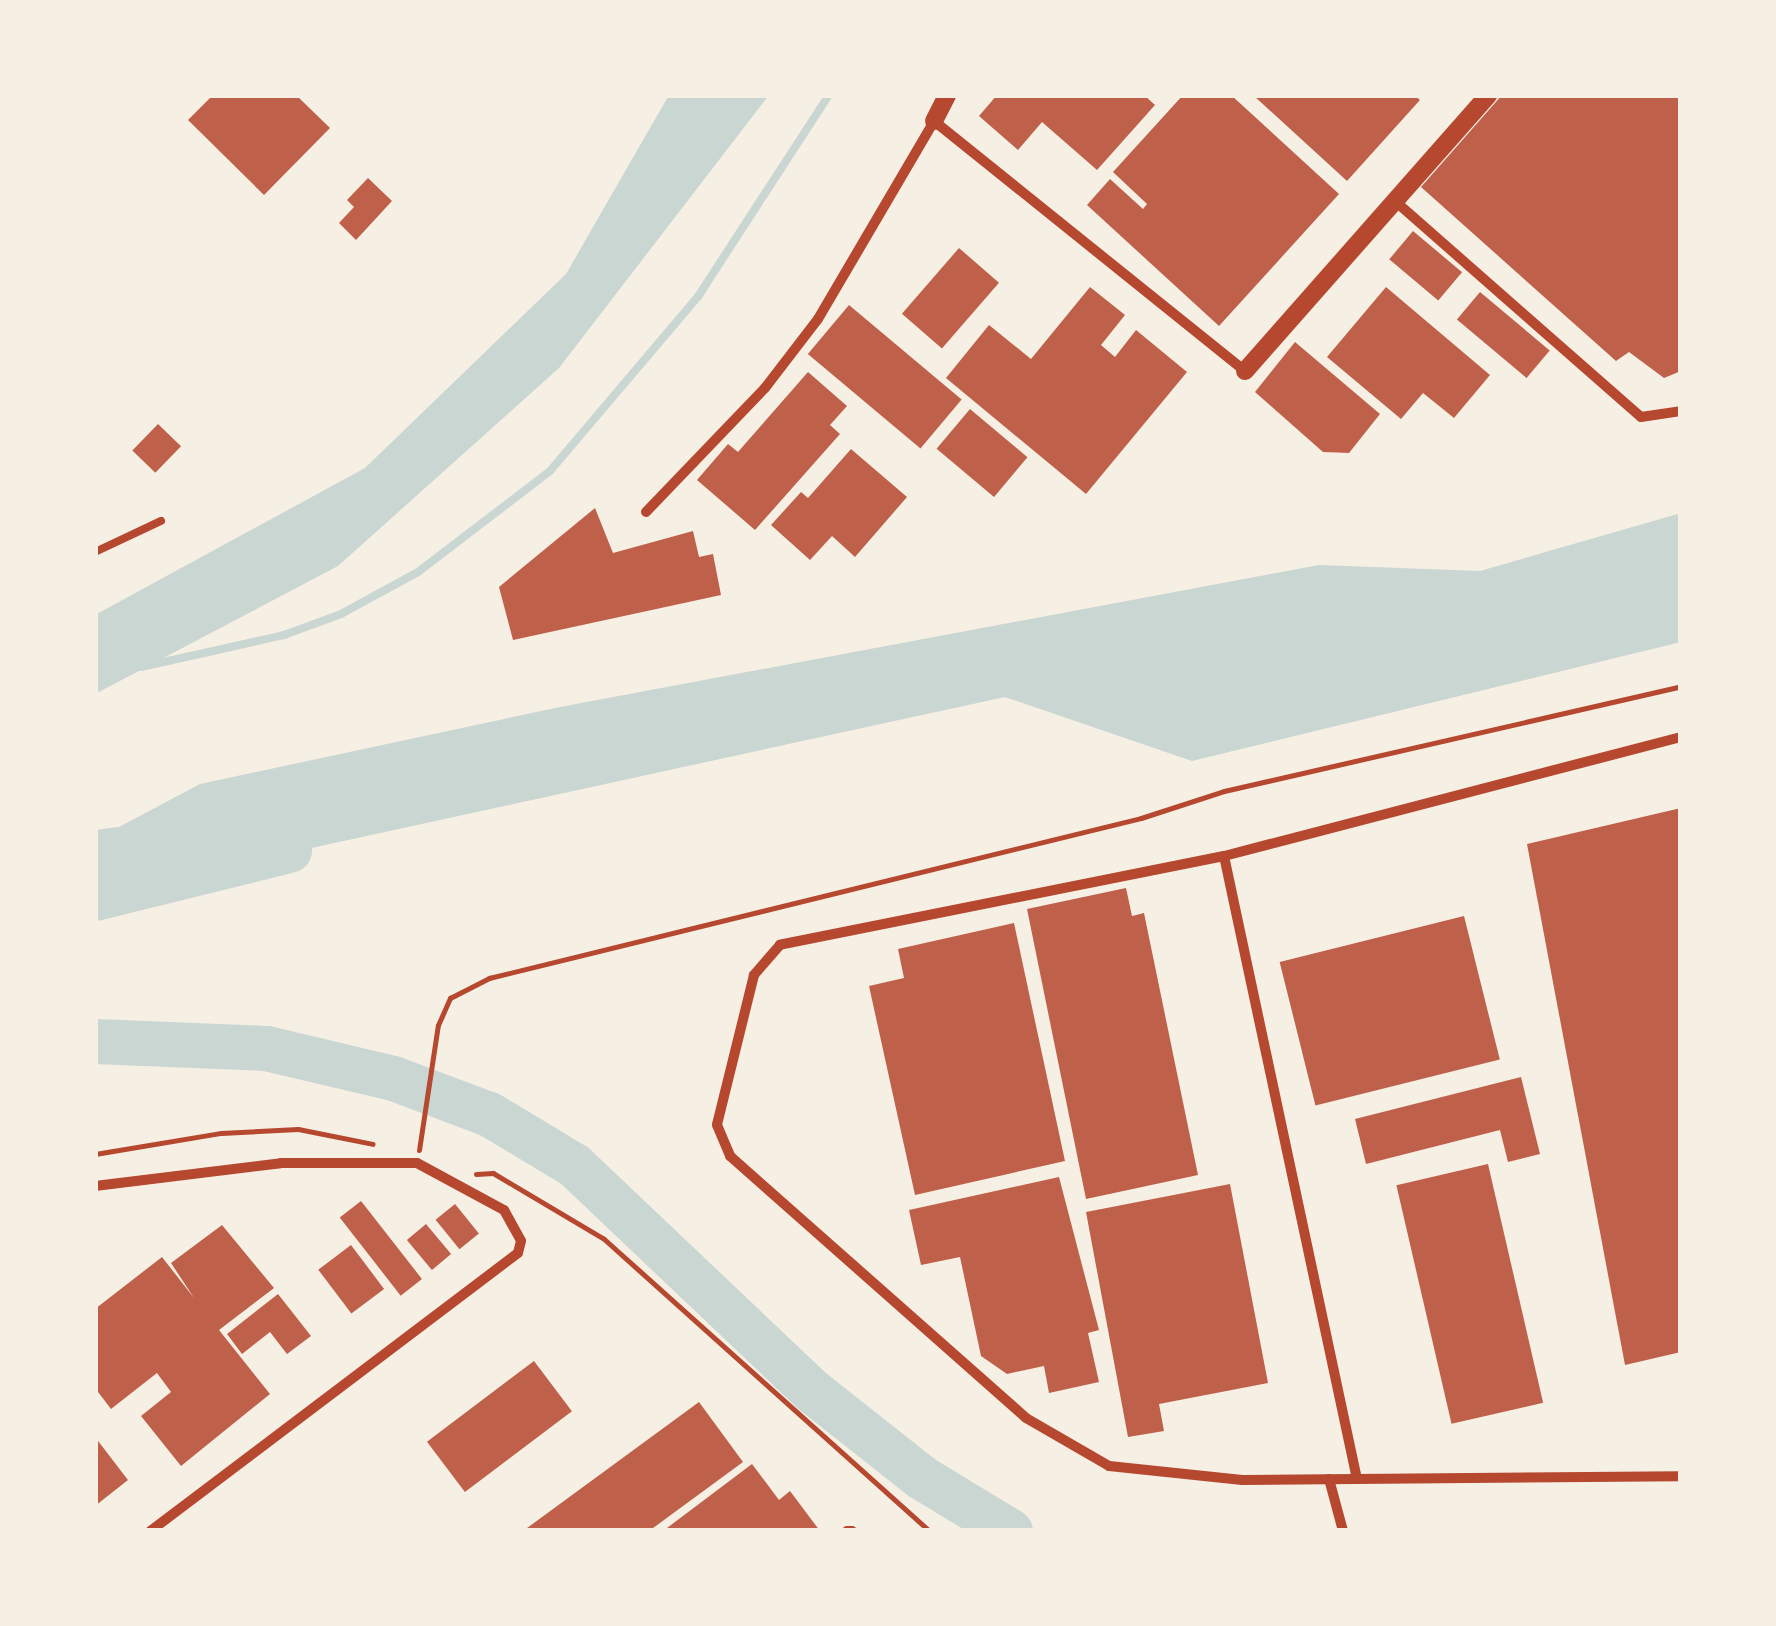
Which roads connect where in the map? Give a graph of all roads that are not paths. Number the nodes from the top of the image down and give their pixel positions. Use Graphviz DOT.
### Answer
graph roads {
  1 [pos="947,95"];
  2 [pos="1488,95"];
  3 [pos="934,121"];
  4 [pos="1395,200"];
  5 [pos="1245,371"];
  6 [pos="1681,411"];
  7 [pos="646,512"];
  8 [pos="161,521"];
  9 [pos="95,552"];
  10 [pos="1681,736"];
  11 [pos="1224,856"];
  12 [pos="95,1186"];
  13 [pos="1681,1476"];
  14 [pos="1328,1479"];
  15 [pos="1357,1479"];
  16 [pos="150,1531"];
  17 [pos="1343,1531"];
  1 -- 3 [label="street"];
  2 -- 4 [label="street"];
  3 -- 5 [label="street"];
  3 -- 7 [label="street"];
  4 -- 5 [label="street"];
  4 -- 6 [label="street"];
  8 -- 9 [label="lane"];
  10 -- 11 [label="street"];
  11 -- 14 [label="street"];
  11 -- 15 [label="street"];
  12 -- 16 [label="street"];
  13 -- 15 [label="street"];
  14 -- 15 [label="street"];
  14 -- 17 [label="street"];
}
